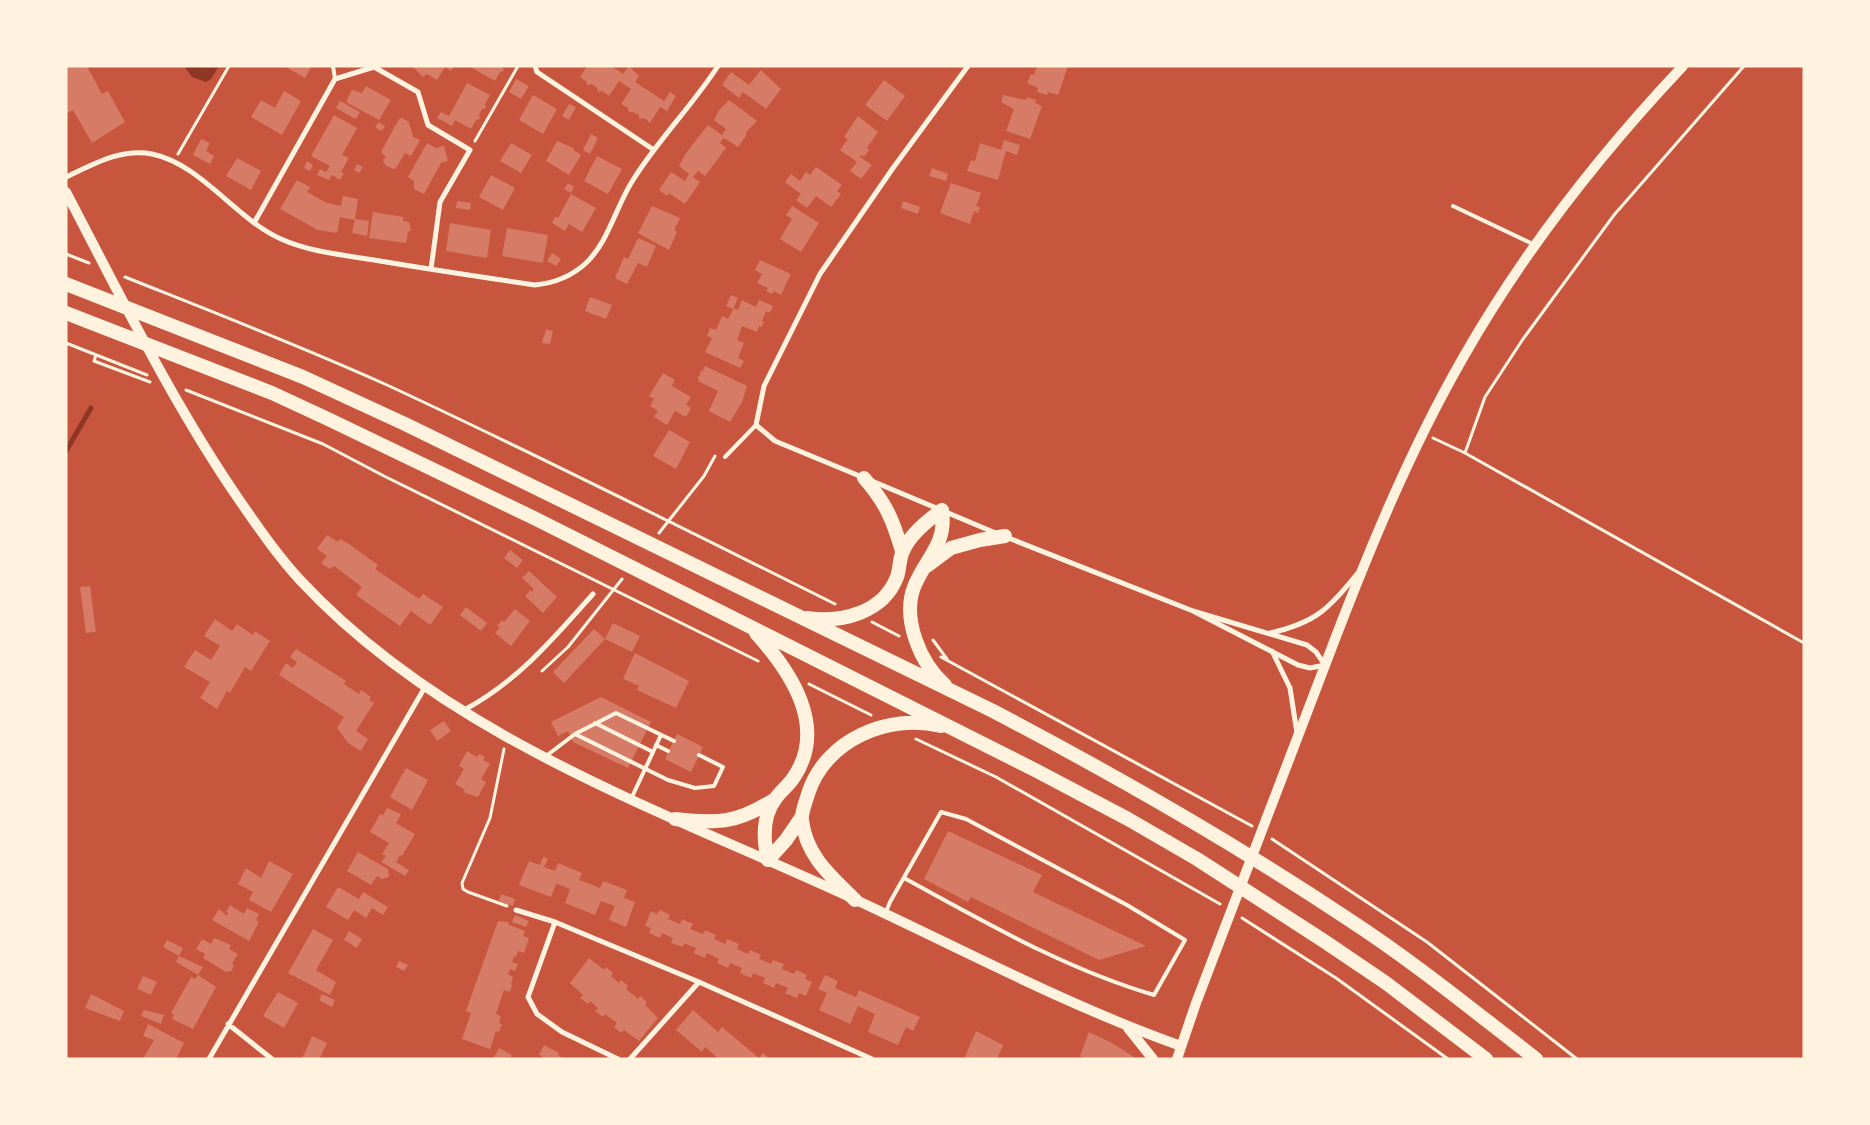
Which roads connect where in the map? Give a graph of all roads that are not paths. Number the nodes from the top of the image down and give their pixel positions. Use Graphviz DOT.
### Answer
graph roads {
  1 [pos="333,66"];
  2 [pos="534,66"];
  3 [pos="718,66"];
  4 [pos="968,66"];
  5 [pos="1682,66"];
  6 [pos="335,79"];
  7 [pos="654,150"];
  8 [pos="66,177"];
  9 [pos="66,192"];
  10 [pos="1453,206"];
  11 [pos="254,223"];
  12 [pos="1535,245"];
  13 [pos="431,269"];
  14 [pos="66,284"];
  15 [pos="66,314"];
  16 [pos="756,426"];
  17 [pos="725,457"];
  18 [pos="864,478"];
  19 [pos="942,510"];
  20 [pos="1005,536"];
  21 [pos="902,551"];
  22 [pos="1364,566"];
  23 [pos="925,568"];
  24 [pos="593,594"];
  25 [pos="1193,611"];
  26 [pos="797,616"];
  27 [pos="750,626"];
  28 [pos="1268,633"];
  29 [pos="1271,651"];
  30 [pos="1325,665"];
  31 [pos="425,687"];
  32 [pos="957,694"];
  33 [pos="461,711"];
  34 [pos="594,723"];
  35 [pos="961,731"];
  36 [pos="575,734"];
  37 [pos="1297,734"];
  38 [pos="661,735"];
  39 [pos="674,741"];
  40 [pos="656,745"];
  41 [pos="668,751"];
  42 [pos="653,752"];
  43 [pos="699,755"];
  44 [pos="546,756"];
  45 [pos="646,769"];
  46 [pos="631,799"];
  47 [pos="775,799"];
  48 [pos="801,818"];
  49 [pos="675,819"];
  50 [pos="768,860"];
  51 [pos="904,878"];
  52 [pos="856,900"];
  53 [pos="516,910"];
  54 [pos="885,914"];
  55 [pos="555,922"];
  56 [pos="699,982"];
  57 [pos="228,1024"];
  58 [pos="1128,1027"];
  59 [pos="1181,1046"];
  60 [pos="209,1059"];
  61 [pos="272,1059"];
  62 [pos="618,1059"];
  63 [pos="630,1059"];
  64 [pos="872,1059"];
  65 [pos="1153,1059"];
  66 [pos="1177,1059"];
  67 [pos="1486,1059"];
  68 [pos="1536,1059"];
  1 -- 6 [label="lane"];
  2 -- 7 [label="street"];
  3 -- 7 [label="street"];
  4 -- 16 [label="street"];
  5 -- 12 [label="main road"];
  6 -- 11 [label="street"];
  6 -- 13 [label="street"];
  7 -- 13 [label="street"];
  8 -- 11 [label="street"];
  9 -- 31 [label="main road"];
  10 -- 12 [label="lane"];
  11 -- 13 [label="street"];
  12 -- 22 [label="main road"];
  14 -- 26 [label="highway"];
  15 -- 27 [label="highway"];
  16 -- 17 [label="lane"];
  16 -- 18 [label="street"];
  18 -- 19 [label="street"];
  18 -- 21 [label="highway"];
  19 -- 20 [label="street"];
  19 -- 21 [label="highway"];
  19 -- 23 [label="highway"];
  20 -- 23 [label="highway"];
  20 -- 25 [label="street"];
  21 -- 26 [label="highway"];
  22 -- 28 [label="street"];
  22 -- 30 [label="main road"];
  23 -- 32 [label="highway"];
  24 -- 33 [label="street"];
  25 -- 28 [label="street"];
  25 -- 29 [label="street"];
  26 -- 32 [label="highway"];
  27 -- 35 [label="highway"];
  27 -- 47 [label="highway"];
  28 -- 30 [label="street"];
  29 -- 30 [label="street"];
  29 -- 37 [label="street"];
  30 -- 37 [label="main road"];
  31 -- 33 [label="main road"];
  31 -- 57 [label="street"];
  32 -- 68 [label="highway"];
  33 -- 44 [label="main road"];
  34 -- 36 [label="lane"];
  34 -- 38 [label="lane"];
  34 -- 42 [label="lane"];
  35 -- 48 [label="highway"];
  35 -- 67 [label="highway"];
  36 -- 44 [label="lane"];
  36 -- 45 [label="lane"];
  37 -- 59 [label="main road"];
  38 -- 39 [label="lane"];
  38 -- 40 [label="lane"];
  40 -- 41 [label="lane"];
  40 -- 42 [label="lane"];
  42 -- 45 [label="lane"];
  43 -- 45 [label="lane"];
  44 -- 46 [label="main road"];
  45 -- 46 [label="lane"];
  46 -- 49 [label="main road"];
  47 -- 49 [label="highway"];
  47 -- 50 [label="highway"];
  48 -- 50 [label="highway"];
  48 -- 52 [label="highway"];
  49 -- 50 [label="main road"];
  50 -- 52 [label="main road"];
  51 -- 51 [label="lane"];
  51 -- 54 [label="lane"];
  52 -- 54 [label="main road"];
  53 -- 55 [label="street"];
  54 -- 58 [label="main road"];
  55 -- 56 [label="street"];
  55 -- 62 [label="street"];
  56 -- 63 [label="street"];
  56 -- 64 [label="street"];
  57 -- 60 [label="street"];
  57 -- 61 [label="street"];
  58 -- 59 [label="main road"];
  58 -- 65 [label="main road"];
  59 -- 66 [label="main road"];
}
